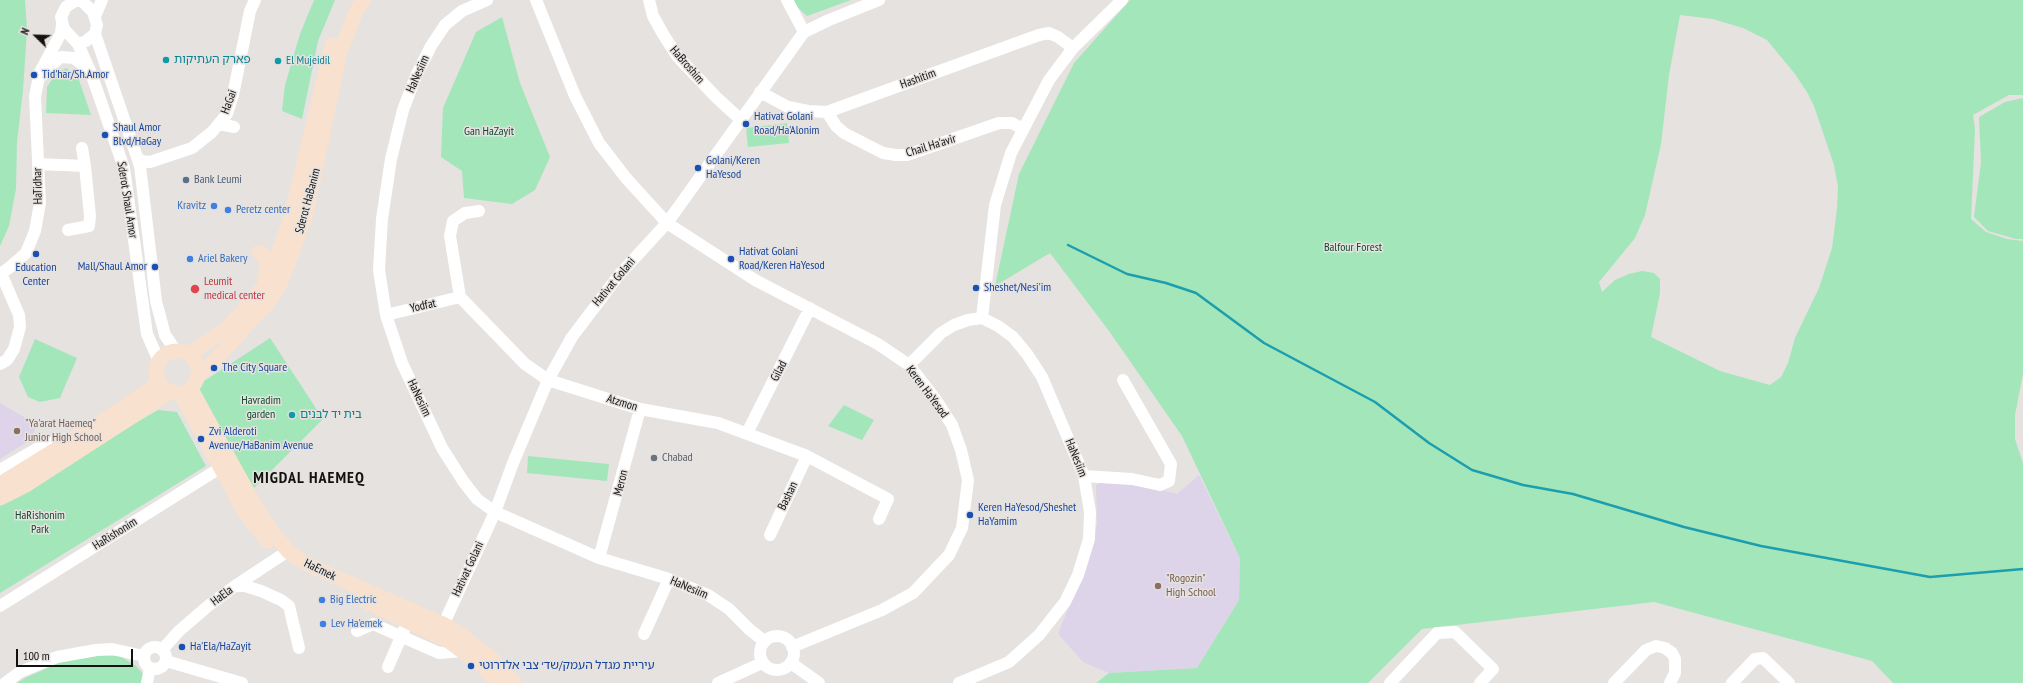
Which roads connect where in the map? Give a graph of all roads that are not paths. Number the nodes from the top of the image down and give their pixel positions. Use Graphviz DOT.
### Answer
graph roads {
  1 [pos="102,0"];
  2 [pos="255,0"];
  3 [pos="351,0"];
  4 [pos="363,0"];
  5 [pos="487,0"];
  6 [pos="536,0"];
  7 [pos="649,0"];
  8 [pos="787,0"];
  9 [pos="879,0"];
  10 [pos="1122,0"];
  11 [pos="83,1"];
  12 [pos="65,3"];
  13 [pos="94,16"];
  14 [pos="62,24"];
  15 [pos="804,32"];
  16 [pos="95,34"];
  17 [pos="77,43"];
  18 [pos="1073,48"];
  19 [pos="54,63"];
  20 [pos="91,73"];
  21 [pos="37,84"];
  22 [pos="760,92"];
  23 [pos="827,112"];
  24 [pos="741,120"];
  25 [pos="219,124"];
  26 [pos="234,127"];
  27 [pos="1023,129"];
  28 [pos="82,148"];
  29 [pos="137,157"];
  30 [pos="150,162"];
  31 [pos="38,164"];
  32 [pos="85,166"];
  33 [pos="141,180"];
  34 [pos="480,211"];
  35 [pos="667,223"];
  36 [pos="68,230"];
  37 [pos="0,274"];
  38 [pos="460,297"];
  39 [pos="810,308"];
  40 [pos="386,315"];
  41 [pos="982,318"];
  42 [pos="183,353"];
  43 [pos="159,361"];
  44 [pos="0,364"];
  45 [pos="909,365"];
  46 [pos="199,374"];
  47 [pos="548,380"];
  48 [pos="1123,380"];
  49 [pos="175,389"];
  50 [pos="640,409"];
  51 [pos="747,433"];
  52 [pos="72,440"];
  53 [pos="807,456"];
  54 [pos="226,464"];
  55 [pos="0,470"];
  56 [pos="1084,476"];
  57 [pos="0,484"];
  58 [pos="0,498"];
  59 [pos="495,512"];
  60 [pos="879,519"];
  61 [pos="770,535"];
  62 [pos="284,554"];
  63 [pos="599,558"];
  64 [pos="669,579"];
  65 [pos="235,586"];
  66 [pos="0,606"];
  67 [pos="410,616"];
  68 [pos="441,629"];
  69 [pos="357,631"];
  70 [pos="644,634"];
  71 [pos="402,636"];
  72 [pos="764,641"];
  73 [pos="792,647"];
  74 [pos="299,648"];
  75 [pos="463,651"];
  76 [pos="164,655"];
  77 [pos="144,656"];
  78 [pos="762,663"];
  79 [pos="791,663"];
  80 [pos="388,667"];
  81 [pos="150,668"];
  82 [pos="213,679"];
  83 [pos="5,683"];
  84 [pos="147,683"];
  85 [pos="242,683"];
  86 [pos="498,683"];
  87 [pos="514,683"];
  88 [pos="718,683"];
  89 [pos="819,683"];
  90 [pos="959,683"];
  91 [pos="1390,683"];
  92 [pos="1480,683"];
  93 [pos="1614,683"];
  94 [pos="1670,683"];
  95 [pos="1732,683"];
  96 [pos="1789,683"];
  1 -- 13 [label="street"];
  2 -- 25 [label="street, HaGai"];
  3 -- 42 [label="main road, Sderot HaBanim"];
  4 -- 46 [label="main road, Sderot HaBanim"];
  5 -- 40 [label="street, HaNesiim"];
  6 -- 35 [label="street, Keren HaYesod"];
  7 -- 24 [label="street, HaBroshim"];
  8 -- 15 [label="street"];
  9 -- 15 [label="street, Hativat Golani"];
  10 -- 18 [label="street"];
  11 -- 12 [label="street"];
  11 -- 13 [label="street"];
  12 -- 14 [label="street"];
  13 -- 16 [label="street"];
  14 -- 17 [label="street"];
  14 -- 21 [label="street, HaTidhar"];
  15 -- 22 [label="street, Hativat Golani"];
  16 -- 17 [label="street"];
  16 -- 29 [label="street, Sderot Shaul Amor"];
  17 -- 19 [label="street, HaTidhar"];
  17 -- 20 [label="street, Sderot Shaul Amor"];
  18 -- 23 [label="street, Hashitim"];
  18 -- 27 [label="street"];
  19 -- 20 [label="street"];
  19 -- 21 [label="street, HaTidhar"];
  20 -- 43 [label="street, Sderot Shaul Amor"];
  21 -- 31 [label="street, HaTidhar"];
  22 -- 23 [label="street, Hashitim"];
  22 -- 24 [label="street, Hativat Golani"];
  23 -- 27 [label="street, Chail Ha'avir"];
  24 -- 35 [label="street, Hativat Golani"];
  25 -- 26 [label="street"];
  25 -- 30 [label="street, HaGai"];
  27 -- 41 [label="street"];
  28 -- 32 [label="street"];
  29 -- 30 [label="street"];
  29 -- 33 [label="street, Sderot Shaul Amor"];
  30 -- 33 [label="street"];
  31 -- 32 [label="street"];
  31 -- 37 [label="street, HaTidhar"];
  32 -- 36 [label="street"];
  33 -- 42 [label="street, Sderot Shaul Amor"];
  34 -- 38 [label="street"];
  35 -- 39 [label="street, Keren HaYesod"];
  35 -- 47 [label="street, Hativat Golani"];
  37 -- 44 [label="street"];
  38 -- 40 [label="street, Yodfat"];
  38 -- 47 [label="street, Atzmon"];
  39 -- 45 [label="street, Keren HaYesod"];
  39 -- 51 [label="street, Gilad"];
  40 -- 59 [label="street, HaNesiim"];
  41 -- 45 [label="street"];
  41 -- 56 [label="street, HaNesiim"];
  42 -- 43 [label="main road"];
  42 -- 46 [label="main road"];
  43 -- 49 [label="main road"];
  45 -- 73 [label="street, Keren HaYesod"];
  46 -- 49 [label="main road"];
  47 -- 50 [label="street, Atzmon"];
  47 -- 59 [label="street, Hativat Golani"];
  48 -- 56 [label="street"];
  49 -- 52 [label="main road"];
  49 -- 54 [label="main road, HaEmek"];
  49 -- 58 [label="main road"];
  50 -- 51 [label="street, Atzmon"];
  50 -- 63 [label="street, Meron"];
  51 -- 53 [label="street, Atzmon"];
  52 -- 55 [label="street"];
  52 -- 57 [label="main road"];
  53 -- 60 [label="street, Atzmon"];
  53 -- 61 [label="street, Bashan"];
  54 -- 62 [label="main road, HaEmek"];
  54 -- 66 [label="street, HaRishonim"];
  56 -- 90 [label="street, HaNesiim"];
  59 -- 63 [label="street, HaNesiim"];
  59 -- 68 [label="street, Hativat Golani"];
  62 -- 65 [label="street, HaEla"];
  62 -- 67 [label="main road, HaEmek"];
  63 -- 64 [label="street, HaNesiim"];
  64 -- 70 [label="street"];
  64 -- 72 [label="street, HaNesiim"];
  65 -- 74 [label="street"];
  65 -- 76 [label="street, HaEla"];
  67 -- 68 [label="main road, HaEmek"];
  67 -- 71 [label="street"];
  68 -- 75 [label="main road, HaEmek"];
  68 -- 87 [label="main road, HaEmek"];
  69 -- 71 [label="street"];
  71 -- 75 [label="street"];
  71 -- 80 [label="street"];
  72 -- 73 [label="street"];
  72 -- 78 [label="street"];
  73 -- 79 [label="street"];
  75 -- 86 [label="main road, HaEmek"];
  76 -- 77 [label="street"];
  76 -- 81 [label="street"];
  76 -- 82 [label="street"];
  77 -- 81 [label="street"];
  77 -- 83 [label="street"];
  78 -- 79 [label="street"];
  78 -- 88 [label="street"];
  79 -- 89 [label="street"];
  81 -- 84 [label="street"];
  82 -- 85 [label="street"];
  91 -- 92 [label="street"];
  93 -- 94 [label="street"];
  95 -- 96 [label="street"];
}
